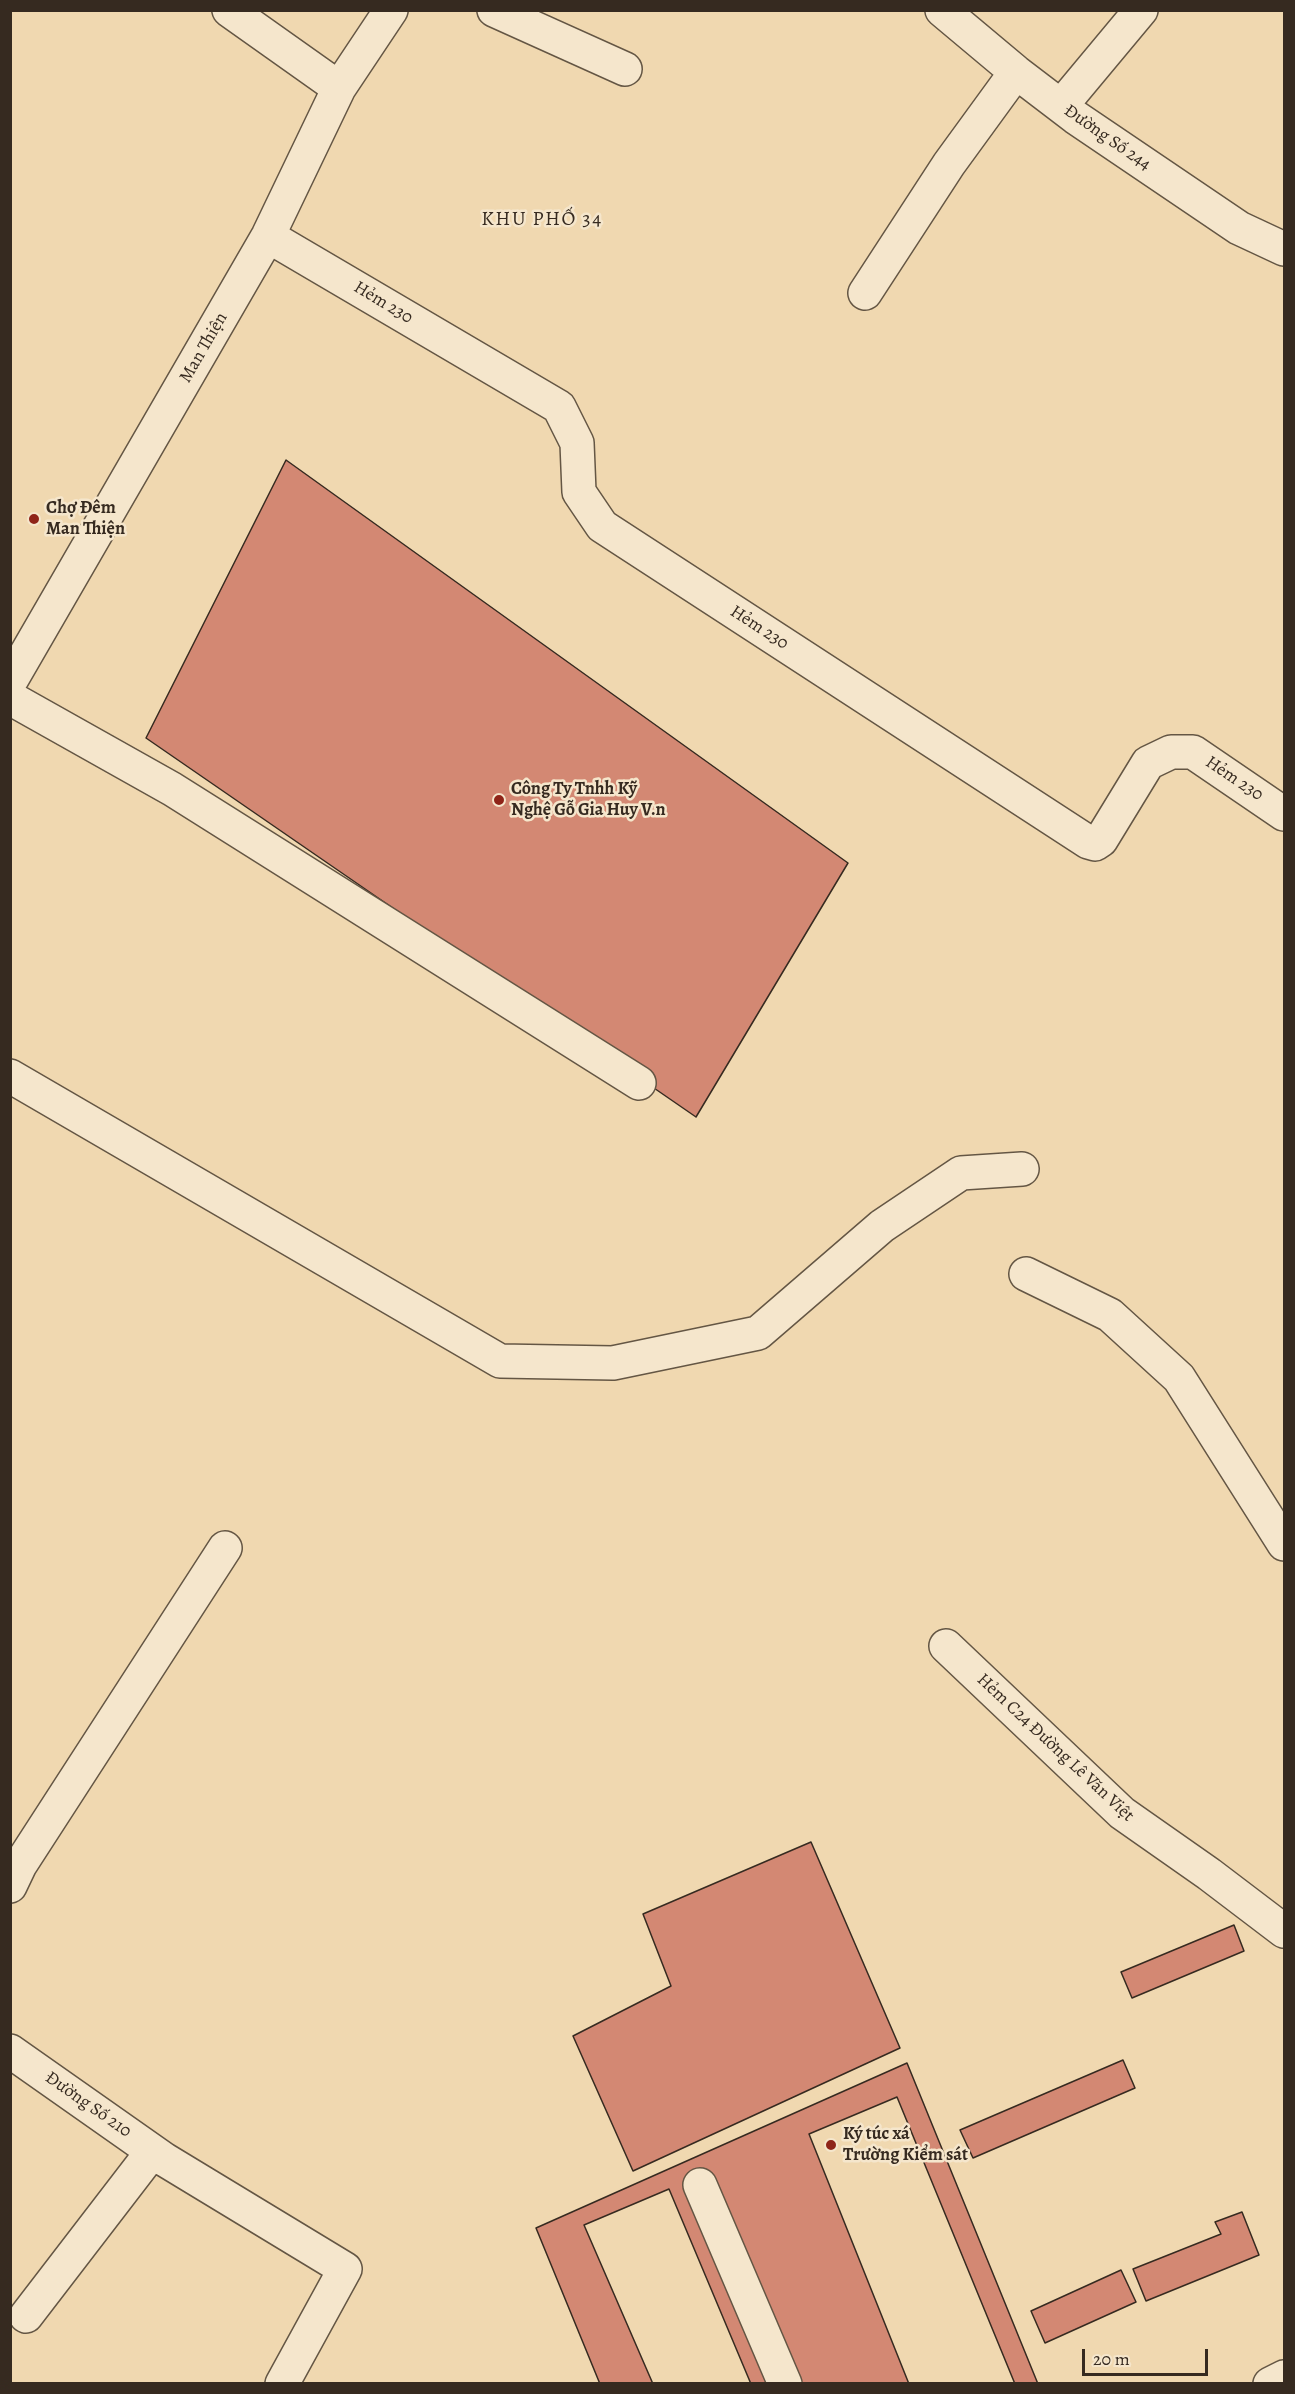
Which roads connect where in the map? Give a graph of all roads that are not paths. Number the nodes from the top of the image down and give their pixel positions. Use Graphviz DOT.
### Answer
graph roads {
  1 [pos="229,10"];
  2 [pos="391,10"];
  3 [pos="494,10"];
  4 [pos="942,10"];
  5 [pos="1142,10"];
  6 [pos="625,69"];
  7 [pos="1016,72"];
  8 [pos="339,88"];
  9 [pos="1061,106"];
  10 [pos="268,236"];
  11 [pos="1284,249"];
  12 [pos="865,293"];
  13 [pos="10,682"];
  14 [pos="10,698"];
  15 [pos="1284,814"];
  16 [pos="10,1076"];
  17 [pos="639,1083"];
  18 [pos="1022,1169"];
  19 [pos="1026,1274"];
  20 [pos="1284,1544"];
  21 [pos="225,1548"];
  22 [pos="946,1646"];
  23 [pos="10,1886"];
  24 [pos="1284,1931"];
  25 [pos="10,2051"];
  26 [pos="165,2160"];
  27 [pos="700,2185"];
  28 [pos="26,2316"];
  29 [pos="1284,2377"];
  30 [pos="282,2384"];
  31 [pos="785,2384"];
  32 [pos="1270,2384"];
  1 -- 8 [label="street"];
  2 -- 8 [label="street, Man Thiện"];
  3 -- 6 [label="street"];
  4 -- 7 [label="street, Đường Số 244"];
  5 -- 9 [label="street"];
  7 -- 9 [label="street, Đường Số 244"];
  7 -- 12 [label="street"];
  8 -- 10 [label="street, Man Thiện"];
  9 -- 11 [label="street, Đường Số 244"];
  10 -- 13 [label="street, Man Thiện"];
  10 -- 15 [label="street, Hẻm 230"];
  14 -- 17 [label="street"];
  16 -- 18 [label="street"];
  19 -- 20 [label="street"];
  21 -- 23 [label="street"];
  22 -- 24 [label="street, Hẻm C24 Đường Lê Văn Việt"];
  25 -- 26 [label="street, Đường Số 210"];
  26 -- 28 [label="street"];
  26 -- 30 [label="street, Đường Số 210"];
  27 -- 31 [label="street"];
  29 -- 32 [label="street"];
}
